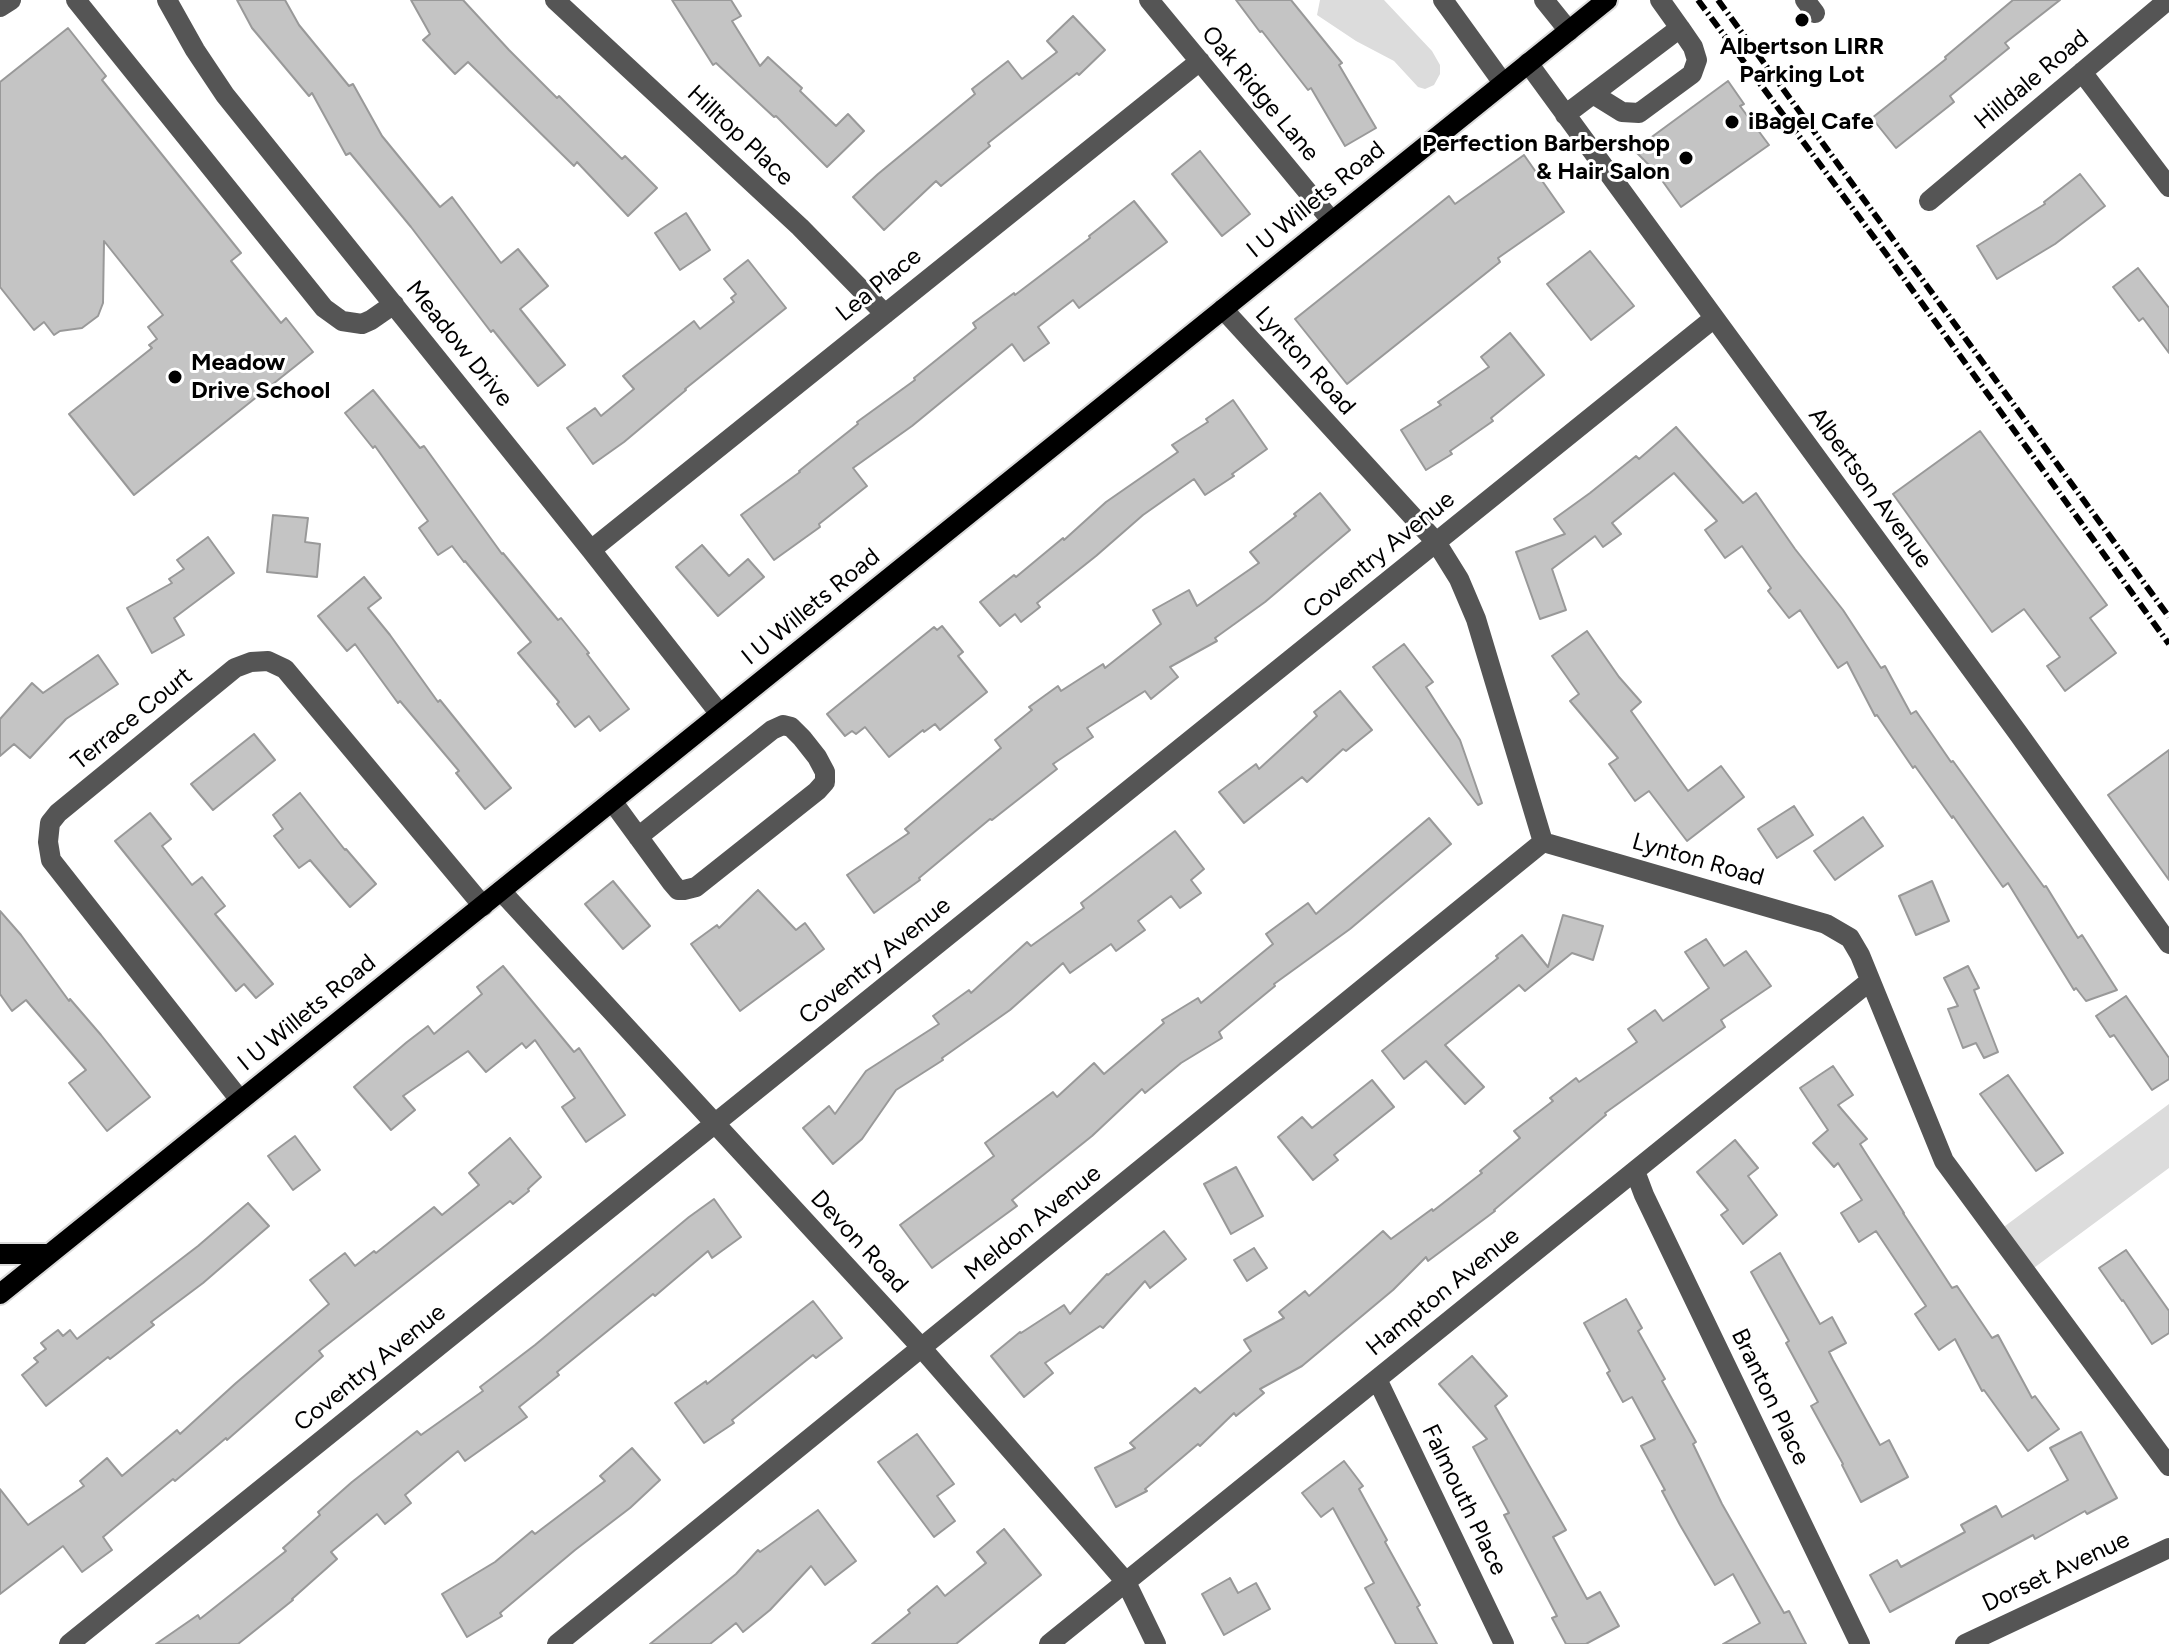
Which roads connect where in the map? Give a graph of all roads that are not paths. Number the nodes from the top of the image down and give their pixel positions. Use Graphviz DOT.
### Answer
graph roads {
  1 [pos="11,0"];
  2 [pos="76,0"];
  3 [pos="167,0"];
  4 [pos="555,0"];
  5 [pos="1149,0"];
  6 [pos="1443,0"];
  7 [pos="1544,0"];
  8 [pos="1607,0"];
  9 [pos="1660,0"];
  10 [pos="2168,0"];
  11 [pos="0,7"];
  12 [pos="1680,28"];
  13 [pos="1569,31"];
  14 [pos="1200,61"];
  15 [pos="1528,63"];
  16 [pos="2082,72"];
  17 [pos="1503,83"];
  18 [pos="1593,94"];
  19 [pos="1565,115"];
  20 [pos="2169,187"];
  21 [pos="1929,201"];
  22 [pos="1331,220"];
  23 [pos="394,304"];
  24 [pos="1223,309"];
  25 [pos="885,314"];
  26 [pos="1713,319"];
  27 [pos="1436,542"];
  28 [pos="591,550"];
  29 [pos="720,714"];
  30 [pos="612,801"];
  31 [pos="638,837"];
  32 [pos="1543,842"];
  33 [pos="501,891"];
  34 [pos="483,906"];
  35 [pos="2169,944"];
  36 [pos="1870,981"];
  37 [pos="240,1100"];
  38 [pos="715,1123"];
  39 [pos="1635,1171"];
  40 [pos="0,1254"];
  41 [pos="48,1254"];
  42 [pos="0,1294"];
  43 [pos="921,1348"];
  44 [pos="1377,1379"];
  45 [pos="2169,1466"];
  46 [pos="2169,1548"];
  47 [pos="1126,1582"];
  48 [pos="69,1644"];
  49 [pos="557,1644"];
  50 [pos="1049,1644"];
  51 [pos="1156,1644"];
  52 [pos="1504,1644"];
  53 [pos="1860,1644"];
  54 [pos="1965,1644"];
  1 -- 11 [label="street"];
  2 -- 23 [label="street"];
  3 -- 23 [label="street, Meadow Drive"];
  4 -- 25 [label="street, Hilltop Place"];
  5 -- 14 [label="street, Oak Ridge Lane"];
  6 -- 17 [label="street"];
  7 -- 13 [label="street"];
  8 -- 13 [label="main road, I U Willets Road"];
  9 -- 12 [label="street"];
  10 -- 16 [label="street, Hilldale Road"];
  12 -- 18 [label="street"];
  12 -- 18 [label="street"];
  13 -- 15 [label="main road, I U Willets Road"];
  14 -- 22 [label="street, Oak Ridge Lane"];
  14 -- 25 [label="street, Lea Place"];
  15 -- 17 [label="main road, I U Willets Road"];
  15 -- 19 [label="street, Albertson Avenue"];
  16 -- 20 [label="street"];
  16 -- 21 [label="street, Hilldale Road"];
  17 -- 22 [label="main road, I U Willets Road"];
  18 -- 19 [label="street"];
  19 -- 26 [label="street, Albertson Avenue"];
  22 -- 24 [label="main road, I U Willets Road"];
  23 -- 28 [label="street, Meadow Drive"];
  24 -- 27 [label="street, Lynton Road"];
  24 -- 29 [label="main road, I U Willets Road"];
  25 -- 28 [label="street, Lea Place"];
  26 -- 27 [label="street, Coventry Avenue"];
  26 -- 35 [label="street, Albertson Avenue"];
  27 -- 32 [label="street, Lynton Road"];
  27 -- 38 [label="street, Coventry Avenue"];
  28 -- 29 [label="street, Meadow Drive"];
  29 -- 30 [label="main road, I U Willets Road"];
  30 -- 31 [label="street"];
  30 -- 33 [label="main road, I U Willets Road"];
  31 -- 31 [label="street"];
  32 -- 36 [label="street, Lynton Road"];
  32 -- 43 [label="street, Meldon Avenue"];
  33 -- 34 [label="main road, I U Willets Road"];
  33 -- 38 [label="street, Devon Road"];
  34 -- 37 [label="main road, I U Willets Road"];
  34 -- 37 [label="street, Terrace Court"];
  36 -- 39 [label="street, Hampton Avenue"];
  36 -- 45 [label="street, Lynton Road"];
  37 -- 41 [label="main road, I U Willets Road"];
  38 -- 43 [label="street, Devon Road"];
  38 -- 48 [label="street, Coventry Avenue"];
  39 -- 44 [label="street, Hampton Avenue"];
  39 -- 53 [label="street, Branton Place"];
  40 -- 41 [label="main road"];
  41 -- 42 [label="main road, I U Willets Road"];
  43 -- 47 [label="street, Devon Road"];
  43 -- 49 [label="street, Meldon Avenue"];
  44 -- 47 [label="street, Hampton Avenue"];
  44 -- 52 [label="street, Falmouth Place"];
  46 -- 54 [label="street, Dorset Avenue"];
  47 -- 50 [label="street, Hampton Avenue"];
  47 -- 51 [label="street, Devon Road"];
}
